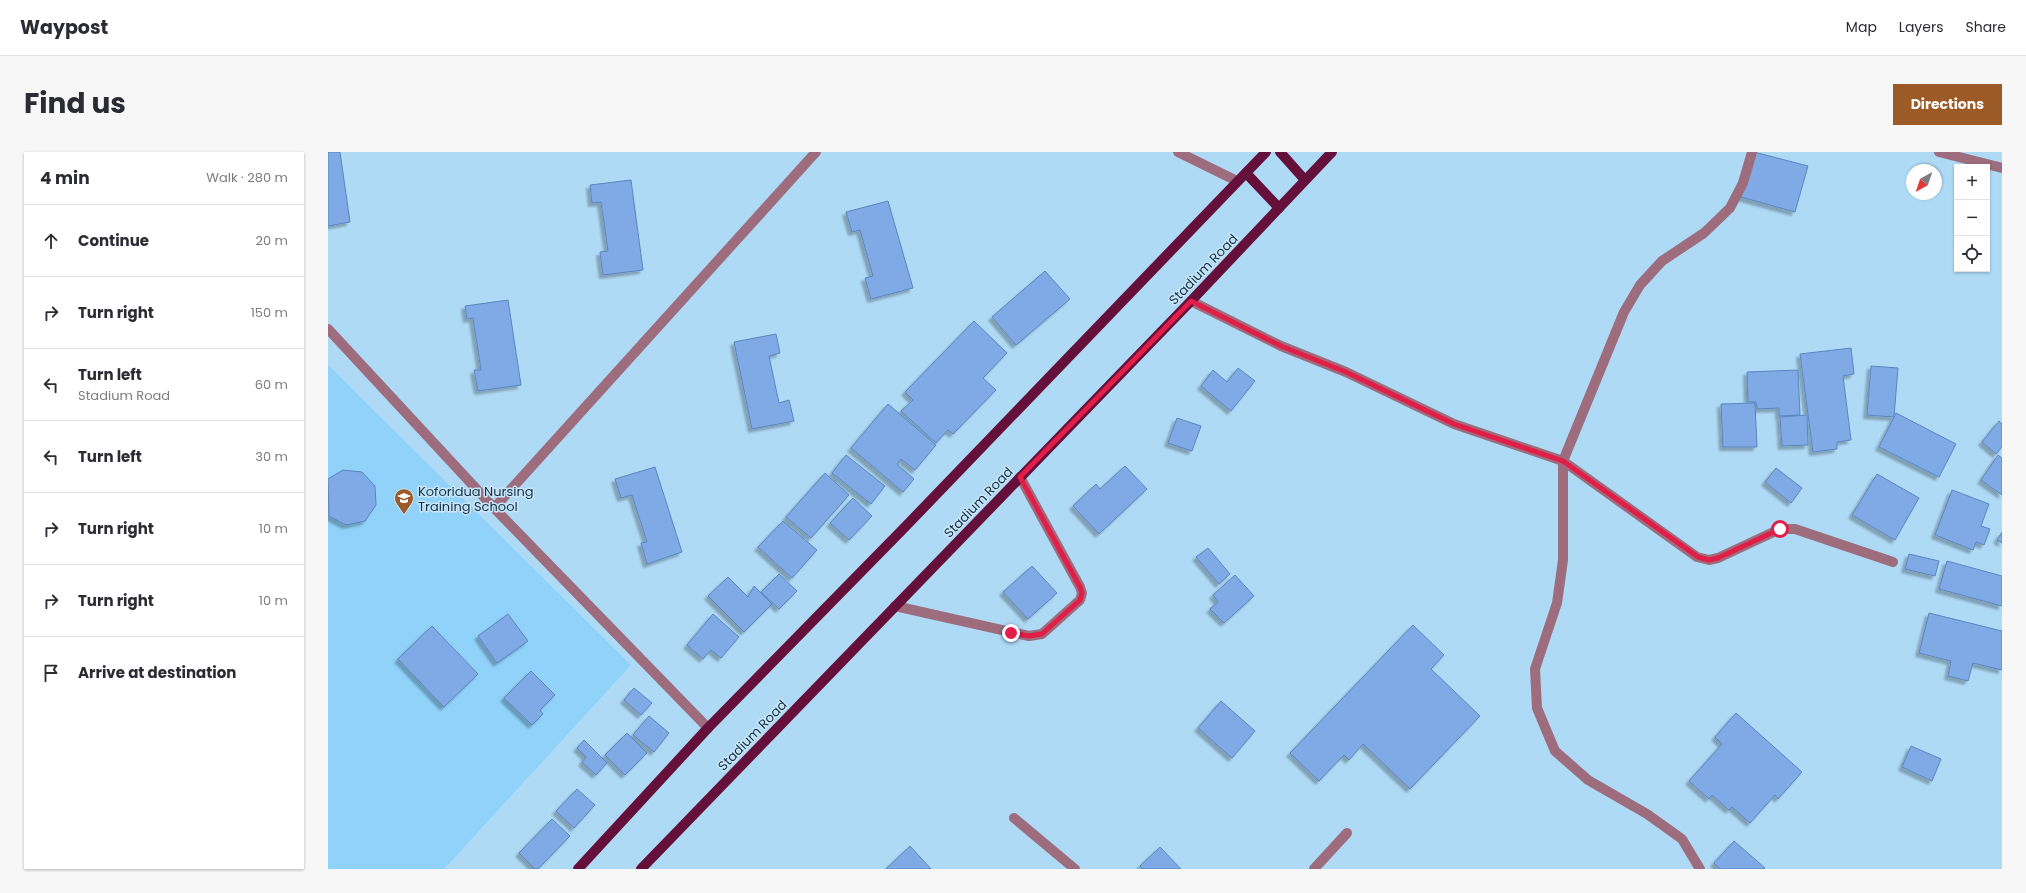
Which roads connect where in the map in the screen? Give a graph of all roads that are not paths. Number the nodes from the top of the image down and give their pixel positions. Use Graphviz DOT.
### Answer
graph roads {
  1 [pos="816,152"];
  2 [pos="1178,152"];
  3 [pos="1266,152"];
  4 [pos="1280,152"];
  5 [pos="1332,152"];
  6 [pos="1752,152"];
  7 [pos="1938,152"];
  8 [pos="2002,168"];
  9 [pos="1246,173"];
  10 [pos="1305,180"];
  11 [pos="1237,181"];
  12 [pos="1280,208"];
  13 [pos="1191,301"];
  14 [pos="328,330"];
  15 [pos="1563,461"];
  16 [pos="1020,477"];
  17 [pos="494,508"];
  18 [pos="1893,562"];
  19 [pos="895,606"];
  20 [pos="708,728"];
  21 [pos="1014,818"];
  22 [pos="1348,834"];
  23 [pos="578,869"];
  24 [pos="641,869"];
  25 [pos="1075,869"];
  26 [pos="1314,869"];
  27 [pos="1700,869"];
  1 -- 17 [label="street"];
  2 -- 11 [label="street"];
  3 -- 9 [label="main road"];
  4 -- 10 [label="main road"];
  5 -- 10 [label="main road, Stadium Road"];
  6 -- 15 [label="street"];
  7 -- 8 [label="street"];
  9 -- 11 [label="main road"];
  9 -- 12 [label="main road"];
  10 -- 12 [label="main road, Stadium Road"];
  11 -- 20 [label="main road"];
  12 -- 13 [label="main road, Stadium Road"];
  13 -- 15 [label="street"];
  13 -- 16 [label="main road, Stadium Road"];
  14 -- 17 [label="street"];
  15 -- 18 [label="street"];
  15 -- 27 [label="street"];
  16 -- 19 [label="main road, Stadium Road"];
  16 -- 19 [label="street"];
  17 -- 20 [label="street"];
  19 -- 24 [label="main road, Stadium Road"];
  20 -- 23 [label="main road"];
  21 -- 25 [label="street"];
  22 -- 26 [label="street"];
}
